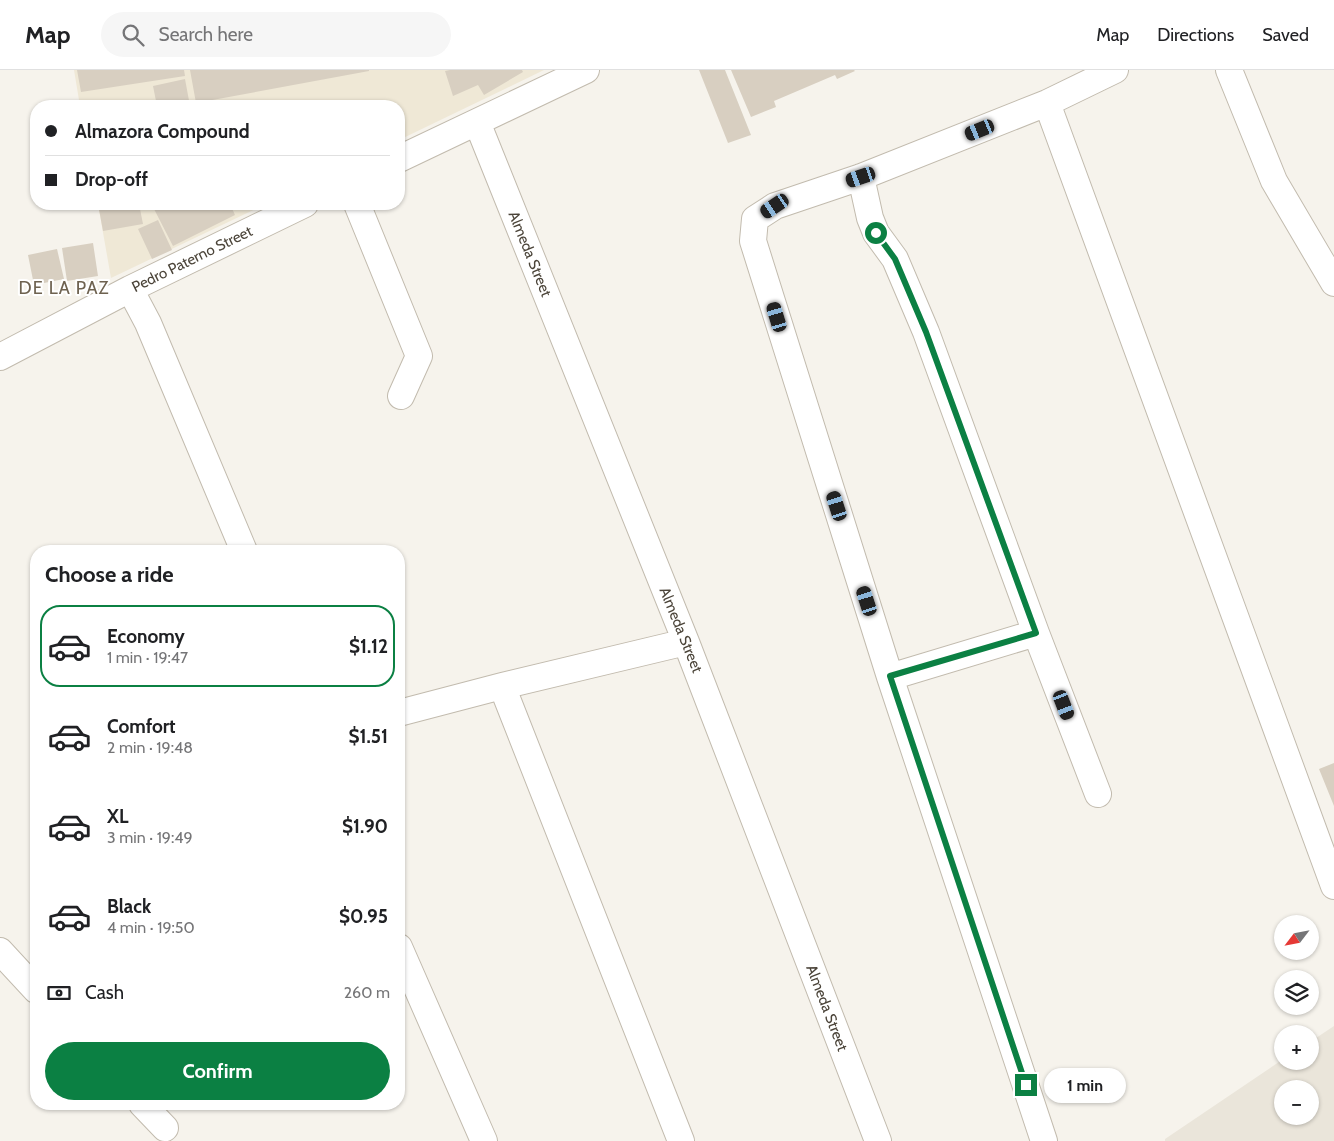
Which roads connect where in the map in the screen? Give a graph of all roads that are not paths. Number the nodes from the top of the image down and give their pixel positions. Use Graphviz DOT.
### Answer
graph roads {
  1 [pos="586,70"];
  2 [pos="1115,70"];
  3 [pos="1229,70"];
  4 [pos="1047,103"];
  5 [pos="477,122"];
  6 [pos="405,156"];
  7 [pos="861,177"];
  8 [pos="293,210"];
  9 [pos="360,210"];
  10 [pos="1334,283"];
  11 [pos="130,289"];
  12 [pos="0,356"];
  13 [pos="401,396"];
  14 [pos="241,545"];
  15 [pos="1036,633"];
  16 [pos="686,642"];
  17 [pos="890,676"];
  18 [pos="502,686"];
  19 [pos="405,711"];
  20 [pos="1098,794"];
  21 [pos="1334,886"];
  22 [pos="0,951"];
  23 [pos="405,961"];
  24 [pos="30,984"];
  25 [pos="148,1110"];
  26 [pos="165,1128"];
  27 [pos="484,1141"];
  28 [pos="681,1141"];
  29 [pos="878,1141"];
  30 [pos="1044,1141"];
  1 -- 5 [label="street"];
  2 -- 4 [label="street"];
  3 -- 10 [label="street"];
  4 -- 7 [label="street"];
  4 -- 21 [label="street"];
  5 -- 6 [label="street"];
  5 -- 16 [label="street, Almeda Street"];
  7 -- 15 [label="street"];
  7 -- 17 [label="street"];
  8 -- 11 [label="street, Pedro Paterno Street"];
  9 -- 13 [label="street"];
  11 -- 12 [label="street, Pedro Paterno Street"];
  11 -- 14 [label="street"];
  15 -- 17 [label="street"];
  15 -- 20 [label="street"];
  16 -- 18 [label="street"];
  16 -- 29 [label="street, Almeda Street"];
  17 -- 30 [label="street"];
  18 -- 19 [label="street"];
  18 -- 28 [label="street"];
  22 -- 24 [label="street"];
  23 -- 27 [label="street"];
  25 -- 26 [label="street"];
}
